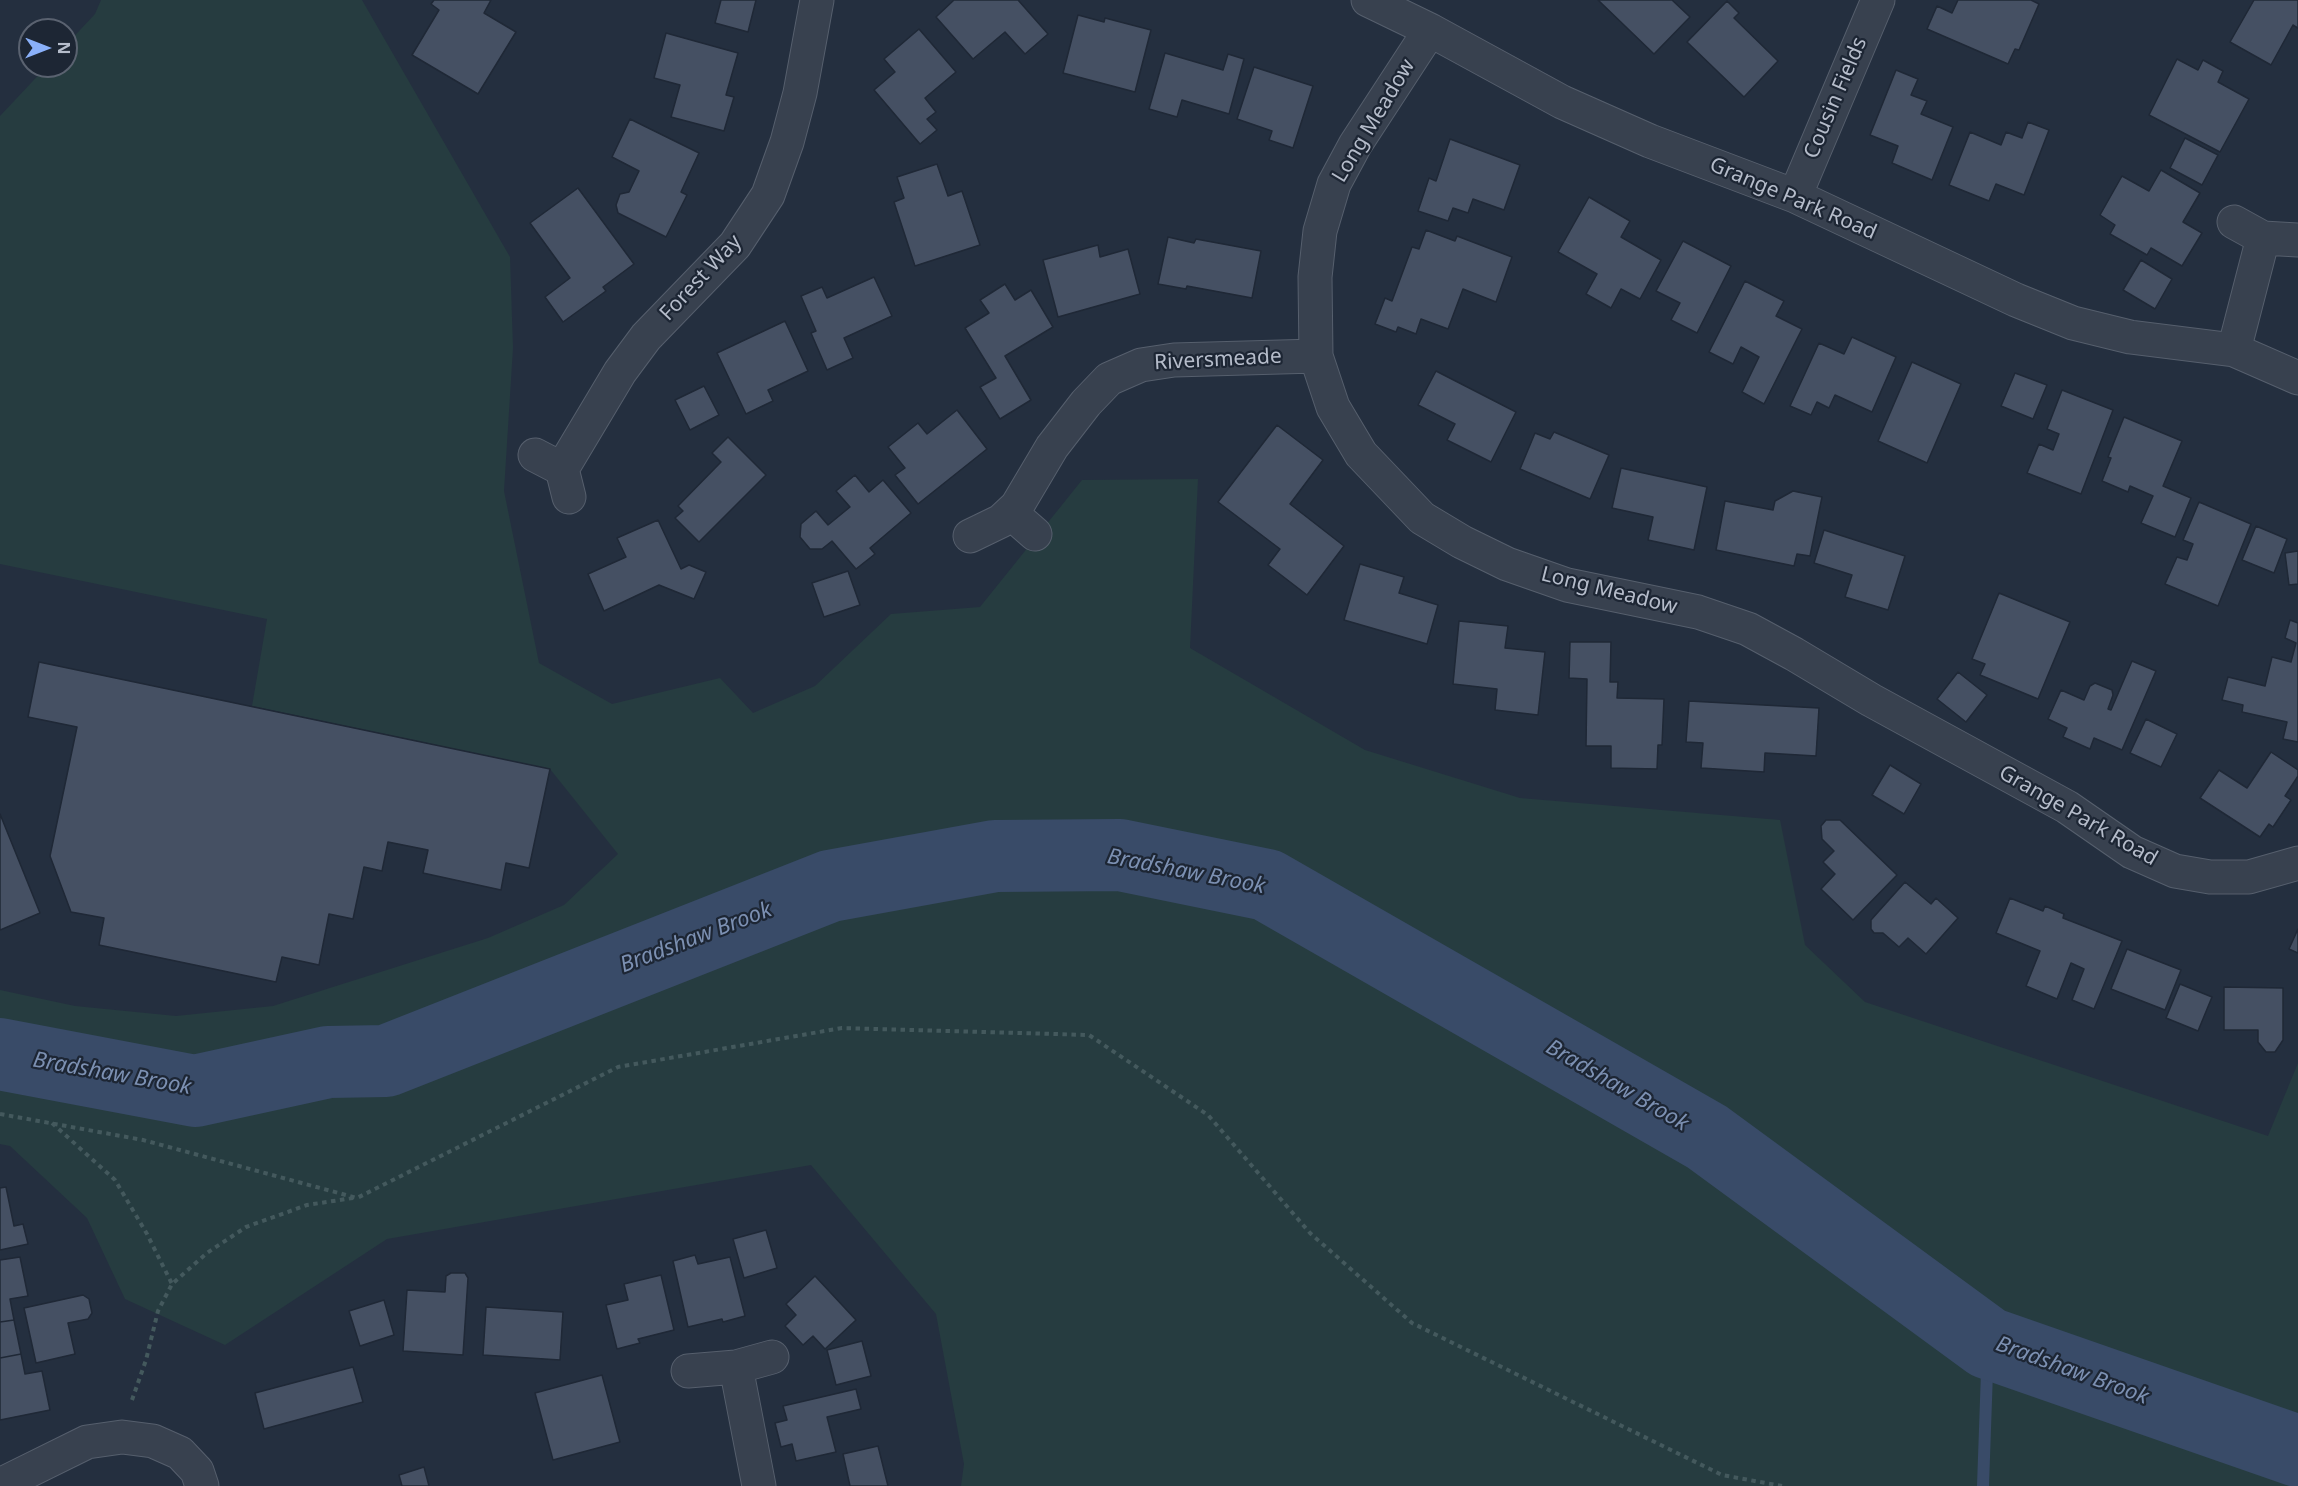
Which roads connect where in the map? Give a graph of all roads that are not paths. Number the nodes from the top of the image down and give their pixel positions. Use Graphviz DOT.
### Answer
graph roads {
  1 [pos="817,0"];
  2 [pos="1368,0"];
  3 [pos="1878,0"];
  4 [pos="1430,30"];
  5 [pos="1795,196"];
  6 [pos="2234,222"];
  7 [pos="2263,238"];
  8 [pos="2298,240"];
  9 [pos="2234,350"];
  10 [pos="1316,356"];
  11 [pos="2298,378"];
  12 [pos="556,474"];
  13 [pos="1011,513"];
  14 [pos="1035,534"];
  15 [pos="970,536"];
  16 [pos="1871,700"];
  17 [pos="2298,863"];
  18 [pos="772,1357"];
  19 [pos="736,1366"];
  20 [pos="688,1371"];
  21 [pos="0,1485"];
  22 [pos="202,1486"];
  23 [pos="759,1486"];
  1 -- 12 [label="street, Forest Way"];
  2 -- 4 [label="street, Grange Park Road"];
  3 -- 5 [label="street, Cousin Fields"];
  4 -- 5 [label="street, Grange Park Road"];
  4 -- 10 [label="street, Long Meadow"];
  5 -- 9 [label="street, Grange Park Road"];
  6 -- 7 [label="street"];
  7 -- 8 [label="street"];
  7 -- 9 [label="street"];
  9 -- 11 [label="street, Grange Park Road"];
  10 -- 13 [label="street, Riversmeade"];
  10 -- 16 [label="street, Long Meadow"];
  13 -- 14 [label="street"];
  13 -- 15 [label="street, Riversmeade"];
  16 -- 17 [label="street, Grange Park Road"];
  18 -- 19 [label="street"];
  19 -- 20 [label="street"];
  19 -- 23 [label="street"];
  21 -- 22 [label="street"];
}
